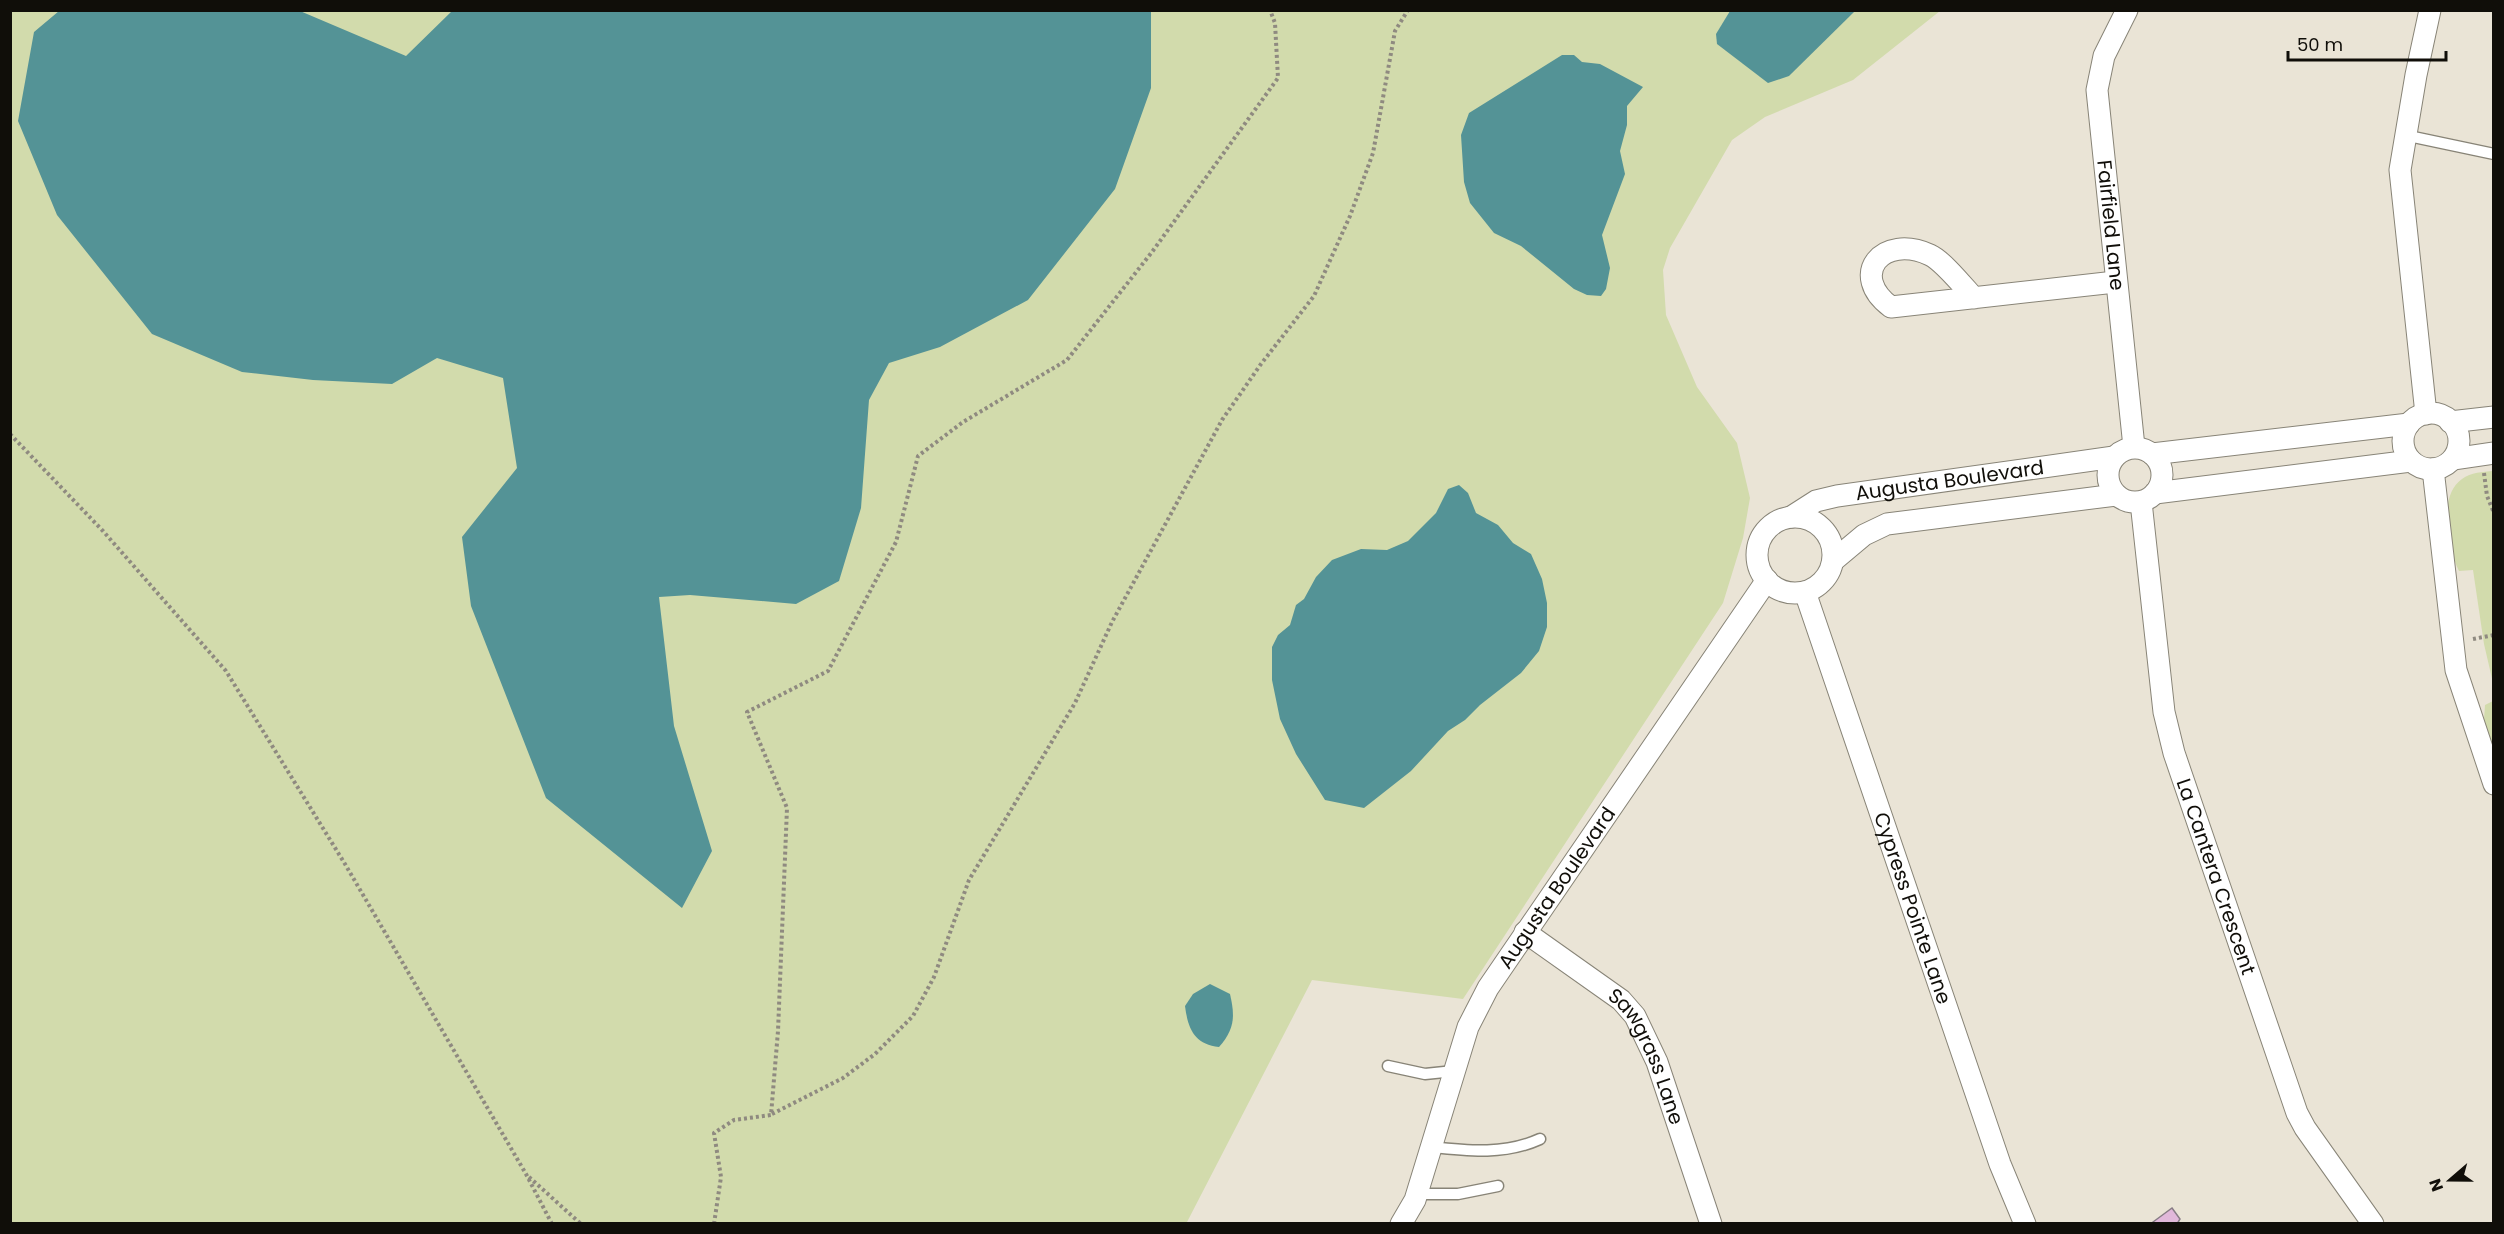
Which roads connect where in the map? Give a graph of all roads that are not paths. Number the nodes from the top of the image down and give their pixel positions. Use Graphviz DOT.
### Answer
graph roads {
  1 [pos="2127,10"];
  2 [pos="2430,10"];
  3 [pos="2404,135"];
  4 [pos="2493,154"];
  5 [pos="2115,282"];
  6 [pos="1974,298"];
  7 [pos="2493,417"];
  8 [pos="2417,419"];
  9 [pos="2450,422"];
  10 [pos="2143,450"];
  11 [pos="2488,454"];
  12 [pos="2114,457"];
  13 [pos="2452,459"];
  14 [pos="2411,461"];
  15 [pos="2433,469"];
  16 [pos="2116,495"];
  17 [pos="2148,498"];
  18 [pos="1791,517"];
  19 [pos="1833,561"];
  20 [pos="1767,580"];
  21 [pos="1805,592"];
  22 [pos="2493,784"];
  23 [pos="1525,932"];
  24 [pos="1388,1066"];
  25 [pos="1454,1071"];
  26 [pos="1540,1139"];
  27 [pos="1431,1147"];
  28 [pos="1498,1186"];
  29 [pos="1417,1194"];
  30 [pos="1401,1224"];
  31 [pos="1712,1224"];
  32 [pos="2025,1224"];
  33 [pos="2373,1224"];
  1 -- 5 [label="street, Fairfield Lane"];
  2 -- 3 [label="street"];
  3 -- 4 [label="lane"];
  3 -- 8 [label="street"];
  5 -- 6 [label="street"];
  5 -- 10 [label="street, Fairfield Lane"];
  7 -- 9 [label="street"];
  8 -- 9 [label="street"];
  8 -- 10 [label="street"];
  8 -- 14 [label="street"];
  9 -- 13 [label="street"];
  10 -- 12 [label="street"];
  10 -- 17 [label="street"];
  11 -- 13 [label="street"];
  12 -- 16 [label="street"];
  12 -- 18 [label="street, Augusta Boulevard"];
  13 -- 15 [label="street"];
  14 -- 15 [label="street"];
  14 -- 17 [label="street"];
  15 -- 22 [label="street"];
  16 -- 17 [label="street"];
  16 -- 19 [label="street, Augusta Boulevard"];
  17 -- 33 [label="street, La Cantera Crescent"];
  18 -- 19 [label="street"];
  18 -- 20 [label="street"];
  19 -- 21 [label="street"];
  20 -- 21 [label="street"];
  20 -- 23 [label="street, Augusta Boulevard"];
  21 -- 32 [label="street, Cypress Pointe Lane"];
  23 -- 25 [label="street, Augusta Boulevard"];
  23 -- 31 [label="street, Sawgrass Lane"];
  24 -- 25 [label="lane"];
  25 -- 27 [label="street, Augusta Boulevard"];
  26 -- 27 [label="lane"];
  27 -- 29 [label="street, Augusta Boulevard"];
  28 -- 29 [label="lane"];
  29 -- 30 [label="street, Augusta Boulevard"];
}
